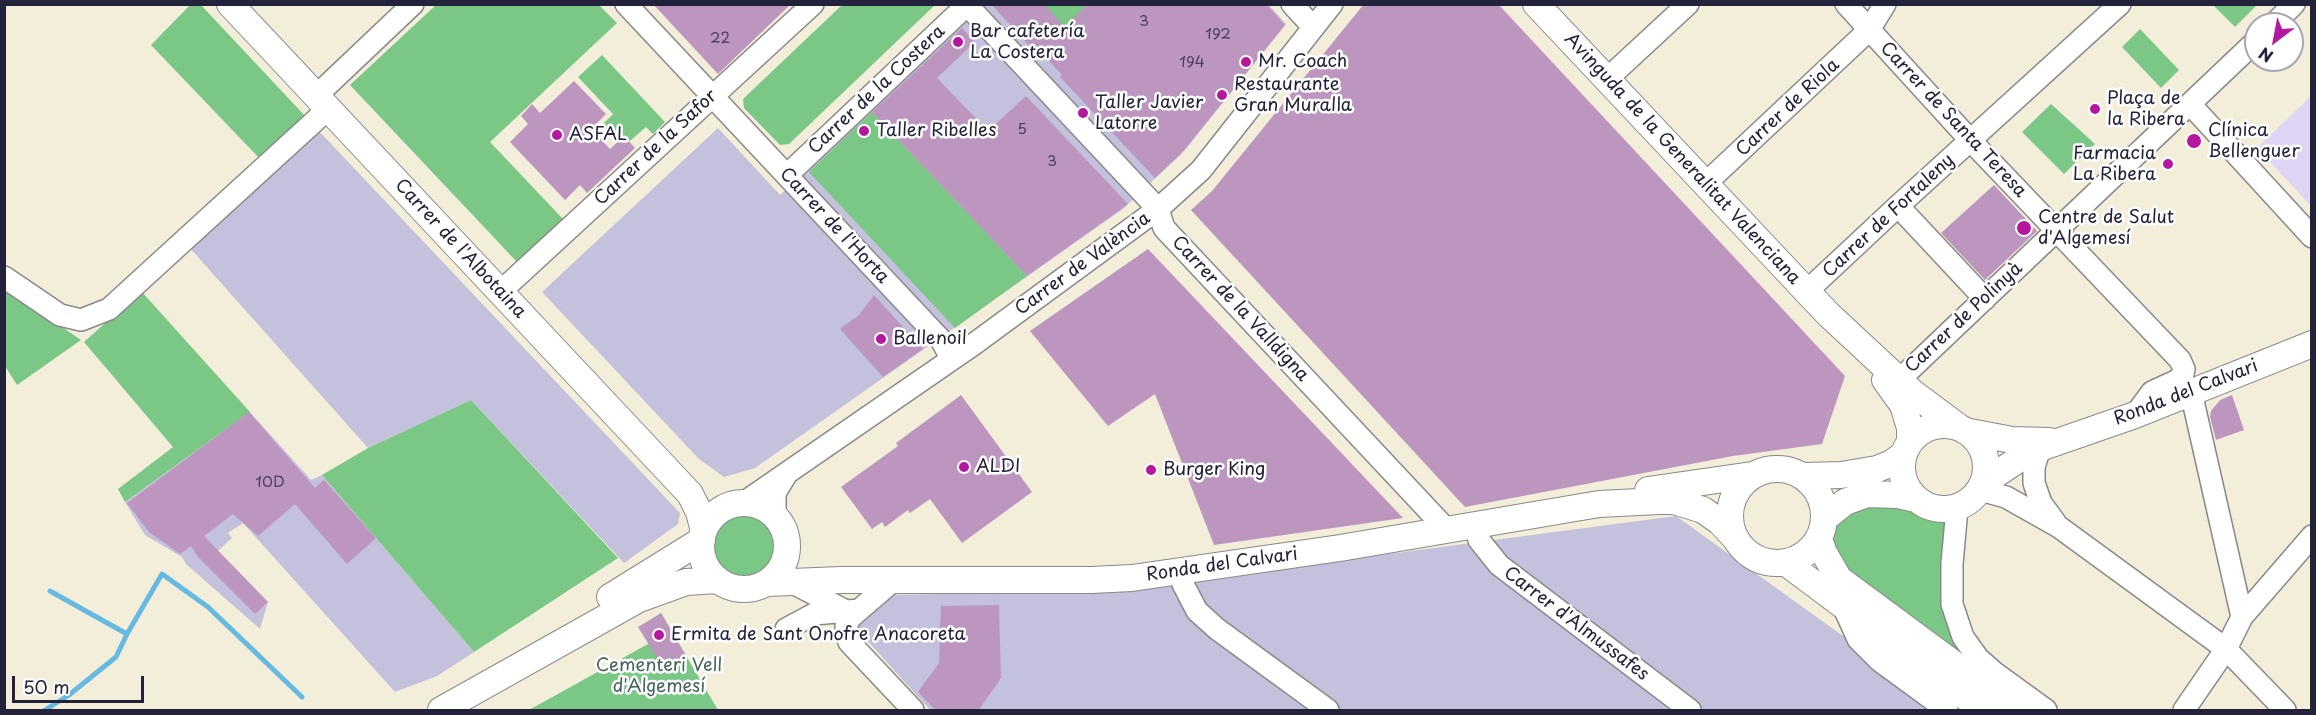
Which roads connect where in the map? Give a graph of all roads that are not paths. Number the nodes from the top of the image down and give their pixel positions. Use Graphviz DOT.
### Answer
graph roads {
  1 [pos="230,4"];
  2 [pos="413,4"];
  3 [pos="626,4"];
  4 [pos="813,4"];
  5 [pos="1292,4"];
  6 [pos="1332,4"];
  7 [pos="1536,4"];
  8 [pos="1688,4"];
  9 [pos="1846,4"];
  10 [pos="1886,4"];
  11 [pos="967,5"];
  12 [pos="2108,8"];
  13 [pos="1313,27"];
  14 [pos="1869,30"];
  15 [pos="2244,52"];
  16 [pos="1607,79"];
  17 [pos="713,97"];
  18 [pos="322,103"];
  19 [pos="2190,104"];
  20 [pos="1971,141"];
  21 [pos="787,175"];
  22 [pos="1705,184"];
  23 [pos="1898,206"];
  24 [pos="1158,209"];
  25 [pos="2056,231"];
  26 [pos="2312,237"];
  27 [pos="4,277"];
  28 [pos="1807,291"];
  29 [pos="500,292"];
  30 [pos="1985,299"];
  31 [pos="1828,314"];
  32 [pos="2312,344"];
  33 [pos="952,359"];
  34 [pos="1898,381"];
  35 [pos="2191,392"];
  36 [pos="2135,415"];
  37 [pos="1962,430"];
  38 [pos="2050,444"];
  39 [pos="1907,448"];
  40 [pos="787,474"];
  41 [pos="1752,475"];
  42 [pos="1805,476"];
  43 [pos="1982,486"];
  44 [pos="690,494"];
  45 [pos="1916,499"];
  46 [pos="1599,504"];
  47 [pos="734,506"];
  48 [pos="1957,508"];
  49 [pos="775,516"];
  50 [pos="1475,526"];
  51 [pos="2059,526"];
  52 [pos="1822,528"];
  53 [pos="1448,531"];
  54 [pos="703,535"];
  55 [pos="2312,536"];
  56 [pos="1736,539"];
  57 [pos="787,551"];
  58 [pos="1785,562"];
  59 [pos="1181,570"];
  60 [pos="718,580"];
  61 [pos="841,580"];
  62 [pos="894,580"];
  63 [pos="789,586"];
  64 [pos="1844,608"];
  65 [pos="853,611"];
  66 [pos="814,614"];
  67 [pos="2242,617"];
  68 [pos="786,629"];
  69 [pos="2220,645"];
  70 [pos="495,681"];
  71 [pos="450,708"];
  72 [pos="913,711"];
  73 [pos="1328,711"];
  74 [pos="1690,711"];
  75 [pos="1947,711"];
  76 [pos="1983,711"];
  77 [pos="2016,711"];
  78 [pos="2046,711"];
  79 [pos="2167,711"];
  80 [pos="2184,711"];
  81 [pos="2285,711"];
  1 -- 18 [label="street, Carrer de l'Albotaina"];
  2 -- 18 [label="street"];
  3 -- 17 [label="street, Carrer de l'Horta"];
  4 -- 17 [label="street, Carrer de la Safor"];
  5 -- 13 [label="street"];
  6 -- 13 [label="street, Carrer de València"];
  7 -- 16 [label="street, Avinguda de la Generalitat Valenciana"];
  8 -- 16 [label="street"];
  9 -- 14 [label="street, Carrer de Santa Teresa"];
  10 -- 14 [label="street, Carrer de Riola"];
  11 -- 21 [label="street, Carrer de la Costera"];
  11 -- 24 [label="street, Carrer de la Valldigna"];
  12 -- 20 [label="street"];
  13 -- 24 [label="street, Carrer de València"];
  14 -- 20 [label="street, Carrer de Santa Teresa"];
  14 -- 22 [label="street, Carrer de Riola"];
  15 -- 19 [label="street"];
  16 -- 22 [label="street, Avinguda de la Generalitat Valenciana"];
  17 -- 21 [label="street, Carrer de l'Horta"];
  17 -- 29 [label="street, Carrer de la Safor"];
  18 -- 27 [label="street"];
  18 -- 29 [label="street, Carrer de l'Albotaina"];
  19 -- 25 [label="street"];
  19 -- 26 [label="street"];
  20 -- 23 [label="street, Carrer de Fortaleny"];
  20 -- 25 [label="street, Carrer de Santa Teresa"];
  21 -- 33 [label="street, Carrer de l'Horta"];
  22 -- 28 [label="street, Avinguda de la Generalitat Valenciana"];
  23 -- 28 [label="street, Carrer de Fortaleny"];
  23 -- 30 [label="street"];
  24 -- 33 [label="street, Carrer de València"];
  24 -- 53 [label="street, Carrer de la Valldigna"];
  25 -- 30 [label="street, Carrer de Polinyà"];
  25 -- 36 [label="street, Carrer de Santa Teresa"];
  28 -- 31 [label="street, Avinguda de la Generalitat Valenciana"];
  29 -- 44 [label="street, Carrer de l'Albotaina"];
  30 -- 34 [label="street, Carrer de Polinyà"];
  31 -- 34 [label="street, Avinguda de la Generalitat Valenciana"];
  31 -- 39 [label="street, Avinguda de la Generalitat Valenciana"];
  32 -- 35 [label="street, Ronda del Calvari"];
  33 -- 40 [label="street, Carrer de València"];
  34 -- 37 [label="street, Avinguda de la Generalitat Valenciana"];
  35 -- 36 [label="street, Ronda del Calvari"];
  35 -- 67 [label="street"];
  36 -- 38 [label="street, Ronda del Calvari"];
  37 -- 38 [label="street, Ronda del Calvari"];
  37 -- 39 [label="street"];
  37 -- 43 [label="street"];
  38 -- 43 [label="street, Ronda del Calvari"];
  38 -- 51 [label="street"];
  39 -- 42 [label="street"];
  39 -- 45 [label="street"];
  40 -- 47 [label="street, Carrer de València"];
  40 -- 49 [label="street"];
  41 -- 42 [label="street"];
  41 -- 46 [label="street, Ronda del Calvari"];
  41 -- 56 [label="street"];
  42 -- 52 [label="street"];
  43 -- 48 [label="street"];
  43 -- 51 [label="street"];
  44 -- 47 [label="street, Carrer de l'Albotaina"];
  44 -- 54 [label="street, Carrer de l'Albotaina"];
  45 -- 48 [label="street"];
  45 -- 52 [label="street"];
  46 -- 50 [label="street, Ronda del Calvari"];
  46 -- 56 [label="street, Ronda del Calvari"];
  47 -- 49 [label="street, Carrer de l'Albotaina"];
  47 -- 54 [label="street"];
  48 -- 78 [label="street"];
  49 -- 57 [label="street"];
  50 -- 53 [label="street, Ronda del Calvari"];
  50 -- 74 [label="street, Carrer d'Almussafes"];
  51 -- 69 [label="street"];
  52 -- 58 [label="street"];
  52 -- 77 [label="street"];
  53 -- 59 [label="street, Ronda del Calvari"];
  54 -- 60 [label="street, Carrer de l'Albotaina"];
  54 -- 70 [label="street"];
  55 -- 67 [label="street"];
  56 -- 58 [label="street"];
  57 -- 61 [label="street"];
  57 -- 63 [label="street"];
  58 -- 64 [label="street"];
  59 -- 62 [label="street, Ronda del Calvari"];
  59 -- 73 [label="street"];
  60 -- 63 [label="street, Ronda del Calvari"];
  60 -- 70 [label="street"];
  61 -- 62 [label="street, Ronda del Calvari"];
  61 -- 63 [label="street, Ronda del Calvari"];
  62 -- 65 [label="street"];
  63 -- 65 [label="street"];
  63 -- 66 [label="street"];
  64 -- 75 [label="street"];
  64 -- 76 [label="street"];
  65 -- 66 [label="street"];
  65 -- 72 [label="street"];
  66 -- 68 [label="street"];
  67 -- 69 [label="street"];
  69 -- 79 [label="street"];
  69 -- 80 [label="street"];
  69 -- 81 [label="street"];
  70 -- 71 [label="street"];
}
